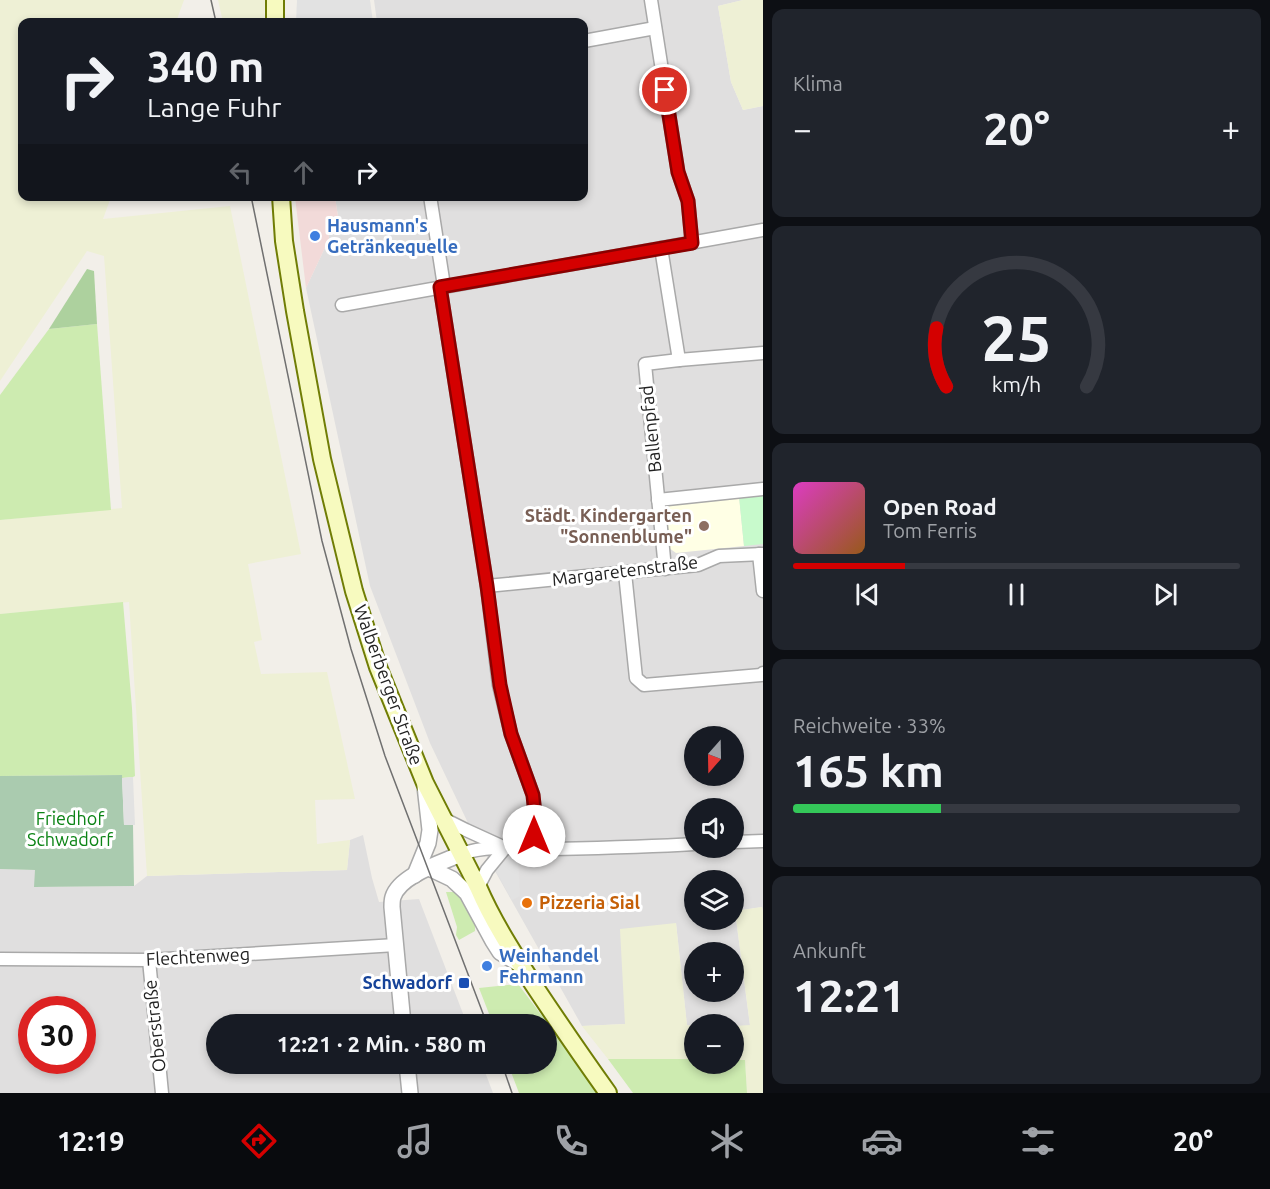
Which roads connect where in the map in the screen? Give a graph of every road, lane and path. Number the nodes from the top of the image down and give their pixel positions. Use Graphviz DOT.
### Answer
graph roads {
  1 [pos="275,0"];
  2 [pos="651,0"];
  3 [pos="275,18"];
  4 [pos="654,28"];
  5 [pos="588,40"];
  6 [pos="280,201"];
  7 [pos="431,201"];
  8 [pos="763,230"];
  9 [pos="692,243"];
  10 [pos="661,248"];
  11 [pos="442,286"];
  12 [pos="342,304"];
  13 [pos="763,353"];
  14 [pos="679,360"];
  15 [pos="763,489"];
  16 [pos="658,500"];
  17 [pos="761,554"];
  18 [pos="664,569"];
  19 [pos="626,573"];
  20 [pos="487,586"];
  21 [pos="763,591"];
  22 [pos="763,673"];
  23 [pos="436,824"];
  24 [pos="763,841"];
  25 [pos="744,842"];
  26 [pos="684,844"];
  27 [pos="505,848"];
  28 [pos="532,849"];
  29 [pos="461,854"];
  30 [pos="422,872"];
  31 [pos="478,887"];
  32 [pos="396,945"];
  33 [pos="0,959"];
  34 [pos="149,960"];
  35 [pos="521,965"];
  36 [pos="402,1014"];
  37 [pos="408,1074"];
  38 [pos="162,1093"];
  39 [pos="410,1093"];
  40 [pos="608,1093"];
  1 -- 3 [label="main road"];
  2 -- 4 [label="street"];
  4 -- 5 [label="street"];
  4 -- 9 [label="street"];
  6 -- 23 [label="main road, Walberberger Straße"];
  7 -- 11 [label="street"];
  8 -- 9 [label="street"];
  9 -- 10 [label="street"];
  10 -- 11 [label="street"];
  10 -- 14 [label="street"];
  11 -- 12 [label="street"];
  11 -- 20 [label="street"];
  13 -- 14 [label="street"];
  14 -- 16 [label="street, Ballenpfad"];
  15 -- 16 [label="street"];
  16 -- 18 [label="street, Ballenpfad"];
  17 -- 18 [label="street, Margaretenstraße"];
  17 -- 21 [label="street"];
  18 -- 19 [label="street, Margaretenstraße"];
  19 -- 20 [label="street, Margaretenstraße"];
  19 -- 22 [label="street"];
  20 -- 28 [label="street"];
  23 -- 27 [label="street"];
  23 -- 29 [label="main road, Walberberger Straße"];
  23 -- 30 [label="street"];
  24 -- 25 [label="street"];
  26 -- 28 [label="street"];
  27 -- 28 [label="street"];
  27 -- 29 [label="street"];
  27 -- 31 [label="street"];
  29 -- 30 [label="street"];
  29 -- 31 [label="main road, Walberberger Straße"];
  30 -- 32 [label="street"];
  30 -- 35 [label="street"];
  31 -- 35 [label="main road, Walberberger Straße"];
  32 -- 34 [label="street, Flechtenweg"];
  32 -- 36 [label="street"];
  33 -- 34 [label="street, Flechtenweg"];
  34 -- 38 [label="street, Oberstraße"];
  35 -- 40 [label="main road, Walberberger Straße"];
  37 -- 39 [label="street"];
}
